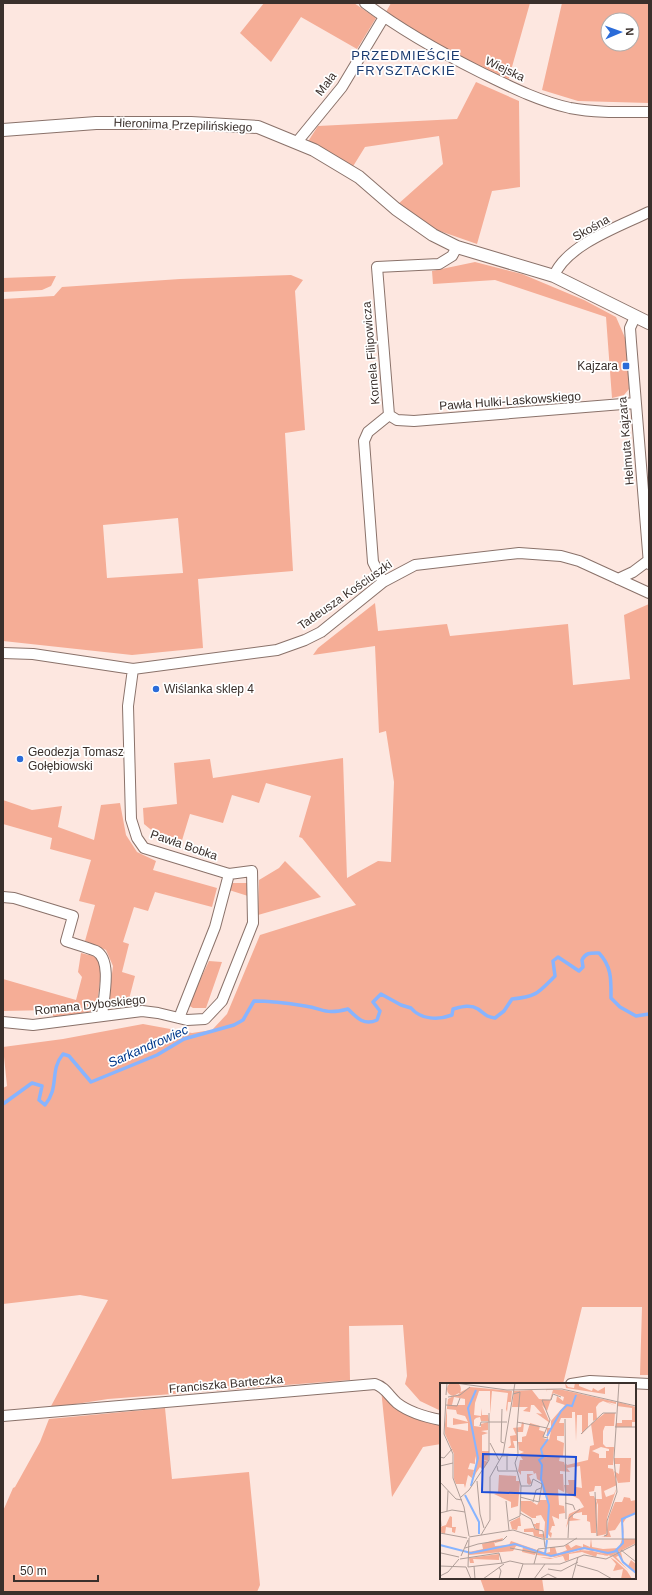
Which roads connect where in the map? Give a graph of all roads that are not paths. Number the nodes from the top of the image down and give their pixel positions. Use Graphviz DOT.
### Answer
graph roads {
  1 [pos="365,3"];
  2 [pos="384,17"];
  3 [pos="649,112"];
  4 [pos="3,130"];
  5 [pos="297,142"];
  6 [pos="649,212"];
  7 [pos="457,247"];
  8 [pos="554,276"];
  9 [pos="635,317"];
  10 [pos="649,323"];
  11 [pos="635,404"];
  12 [pos="389,415"];
  13 [pos="649,560"];
  14 [pos="649,564"];
  15 [pos="618,579"];
  16 [pos="383,582"];
  17 [pos="649,593"];
  18 [pos="3,653"];
  19 [pos="133,669"];
  20 [pos="252,871"];
  21 [pos="229,874"];
  22 [pos="3,897"];
  23 [pos="102,1016"];
  24 [pos="179,1018"];
  25 [pos="3,1022"];
  26 [pos="577,1383"];
  27 [pos="629,1383"];
  28 [pos="636,1383"];
  29 [pos="649,1384"];
  30 [pos="3,1416"];
  31 [pos="440,1420"];
  1 -- 2 [label="street, Wiejska"];
  2 -- 3 [label="street, Wiejska"];
  2 -- 5 [label="street, Mała"];
  4 -- 5 [label="street, Hieronima Przepilińskiego"];
  5 -- 7 [label="street, Hieronima Przepilińskiego"];
  6 -- 8 [label="street, Skośna"];
  7 -- 8 [label="street, Hieronima Przepilińskiego"];
  7 -- 12 [label="street, Kornela Filipowicza"];
  8 -- 9 [label="street, Hieronima Przepilińskiego"];
  9 -- 10 [label="street, Hieronima Przepilińskiego"];
  9 -- 11 [label="street, Helmuta Kajzara"];
  11 -- 12 [label="street, Pawła Hulki-Laskowskiego"];
  11 -- 13 [label="street, Helmuta Kajzara"];
  12 -- 16 [label="street, Kornela Filipowicza"];
  13 -- 14 [label="street, Helmuta Kajzara"];
  13 -- 15 [label="street"];
  15 -- 16 [label="street, Tadeusza Kościuszki"];
  15 -- 17 [label="street, Tadeusza Kościuszki"];
  16 -- 19 [label="street, Tadeusza Kościuszki"];
  18 -- 19 [label="street, Tadeusza Kościuszki"];
  19 -- 21 [label="street, Pawła Bobka"];
  20 -- 21 [label="street, Pawła Bobka"];
  20 -- 24 [label="street, Romana Dyboskiego"];
  21 -- 24 [label="street"];
  22 -- 23 [label="street"];
  23 -- 24 [label="street, Romana Dyboskiego"];
  23 -- 25 [label="street, Romana Dyboskiego"];
  26 -- 27 [label="street"];
  28 -- 29 [label="street"];
  30 -- 31 [label="street, Franciszka Barteczka"];
}
